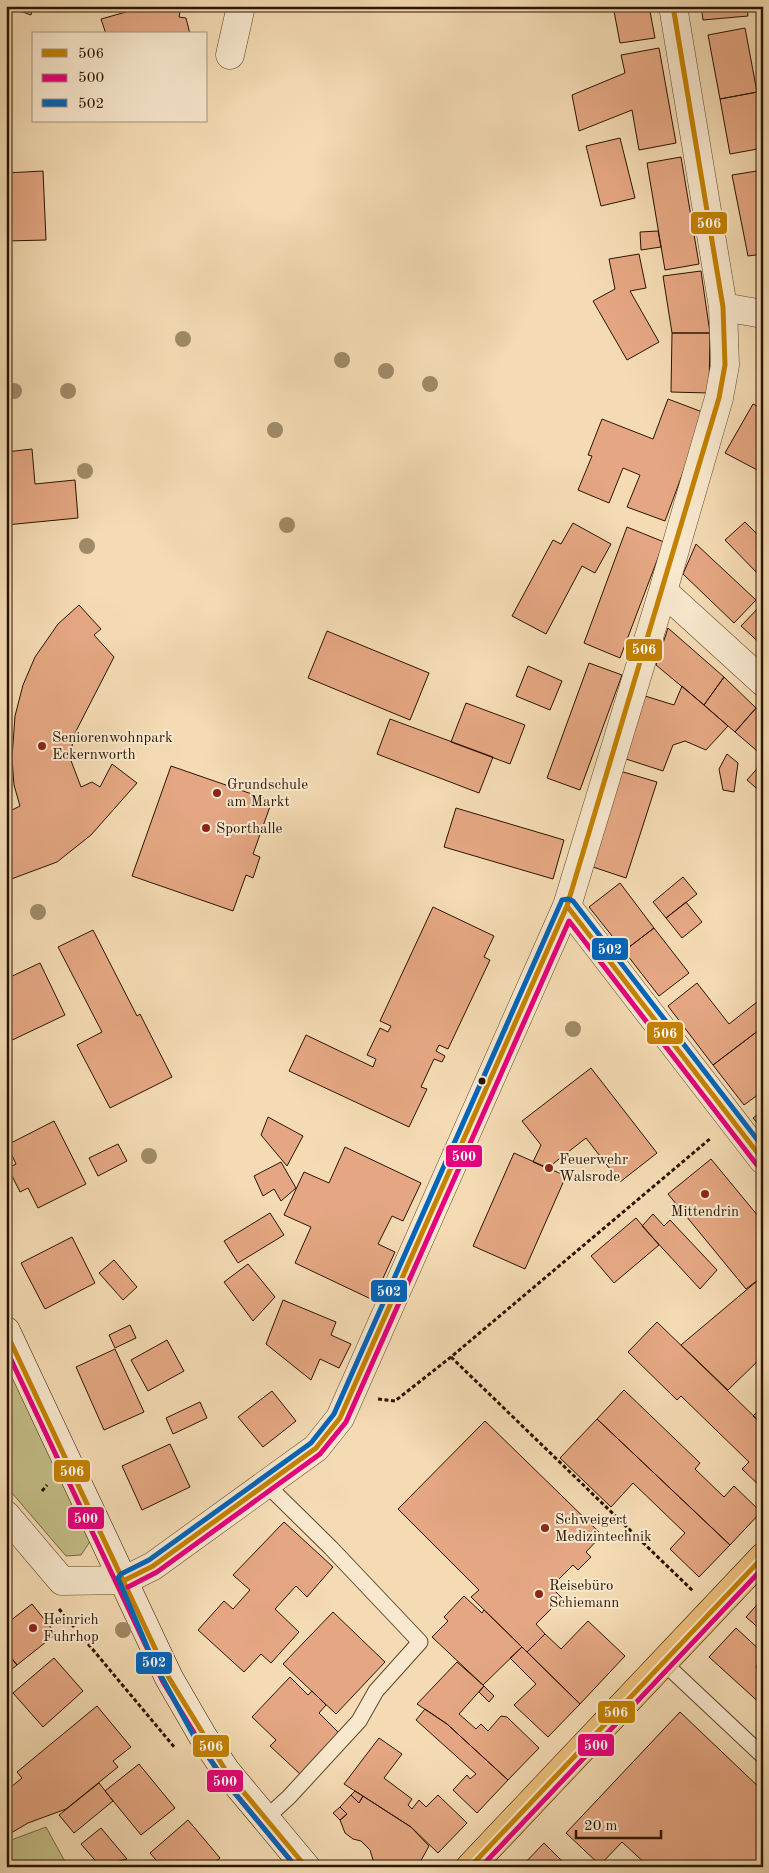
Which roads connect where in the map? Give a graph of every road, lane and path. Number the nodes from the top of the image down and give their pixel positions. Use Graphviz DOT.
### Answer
graph roads {
  1 [pos="241,6"];
  2 [pos="673,6"];
  3 [pos="230,55"];
  4 [pos="724,307"];
  5 [pos="763,314"];
  6 [pos="663,591"];
  7 [pos="763,682"];
  8 [pos="567,906"];
  9 [pos="732,1120"];
  10 [pos="763,1160"];
  11 [pos="6,1331"];
  12 [pos="451,1357"];
  13 [pos="350,1395"];
  14 [pos="266,1484"];
  15 [pos="6,1514"];
  16 [pos="763,1557"];
  17 [pos="54,1571"];
  18 [pos="125,1580"];
  19 [pos="694,1592"];
  20 [pos="663,1662"];
  21 [pos="176,1749"];
  22 [pos="763,1756"];
  23 [pos="266,1818"];
  24 [pos="306,1867"];
  25 [pos="470,1867"];
  1 -- 3 [label="street"];
  2 -- 4 [label="street"];
  4 -- 5 [label="street"];
  4 -- 6 [label="street"];
  6 -- 7 [label="street"];
  6 -- 8 [label="street"];
  8 -- 9 [label="street"];
  8 -- 13 [label="street"];
  9 -- 10 [label="street"];
  9 -- 12 [label="path"];
  11 -- 18 [label="street"];
  12 -- 13 [label="path"];
  12 -- 19 [label="path"];
  13 -- 14 [label="street"];
  14 -- 18 [label="street"];
  14 -- 23 [label="lane"];
  15 -- 17 [label="street"];
  16 -- 20 [label="main road"];
  17 -- 18 [label="street"];
  17 -- 21 [label="path"];
  18 -- 23 [label="street"];
  20 -- 22 [label="lane"];
  20 -- 25 [label="main road"];
  23 -- 24 [label="street"];
}
